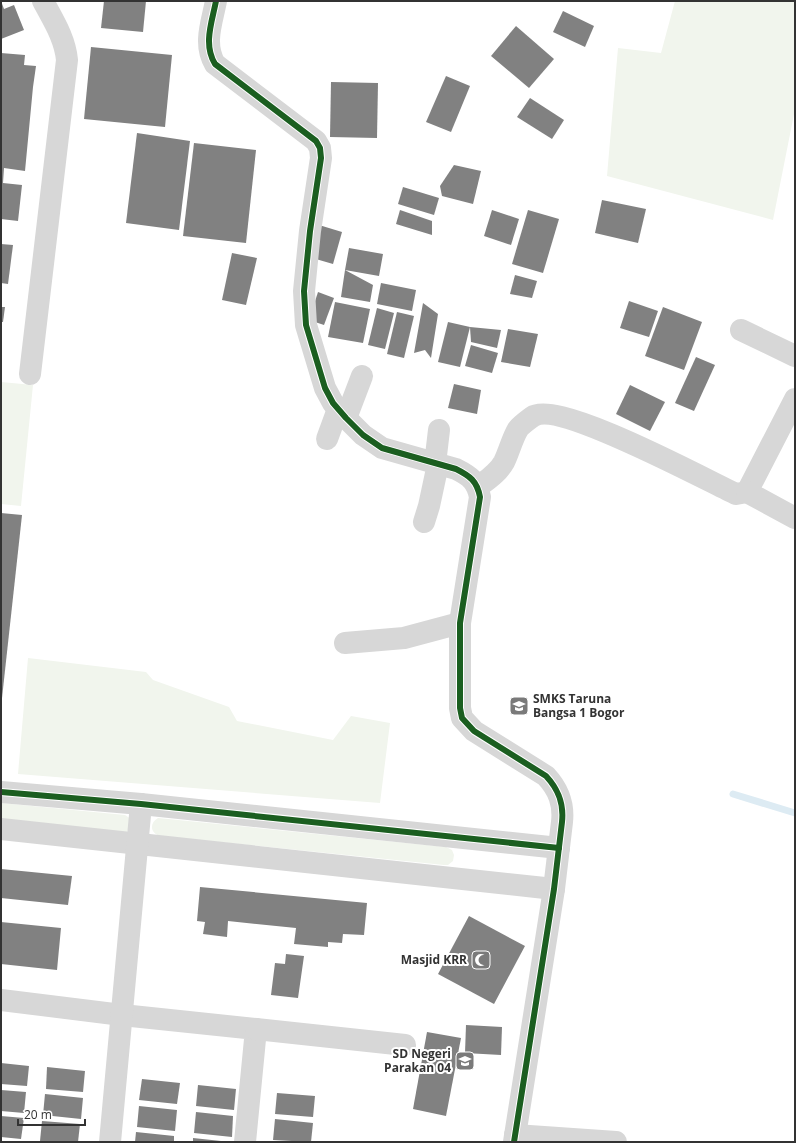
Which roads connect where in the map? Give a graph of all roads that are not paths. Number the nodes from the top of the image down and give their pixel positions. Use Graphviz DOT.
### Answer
graph roads {
  1 [pos="43,1"];
  2 [pos="216,1"];
  3 [pos="741,330"];
  4 [pos="795,356"];
  5 [pos="30,374"];
  6 [pos="362,376"];
  7 [pos="795,399"];
  8 [pos="342,414"];
  9 [pos="439,430"];
  10 [pos="327,439"];
  11 [pos="437,464"];
  12 [pos="478,487"];
  13 [pos="746,492"];
  14 [pos="795,518"];
  15 [pos="424,522"];
  16 [pos="460,623"];
  17 [pos="345,643"];
  18 [pos="1,792"];
  19 [pos="141,804"];
  20 [pos="1,829"];
  21 [pos="137,845"];
  22 [pos="559,848"];
  23 [pos="554,889"];
  24 [pos="1,1000"];
  25 [pos="122,1015"];
  26 [pos="256,1029"];
  27 [pos="405,1045"];
  28 [pos="515,1138"];
  29 [pos="110,1142"];
  30 [pos="245,1142"];
  31 [pos="616,1142"];
  1 -- 5 [label="street"];
  2 -- 8 [label="street"];
  3 -- 4 [label="street"];
  6 -- 8 [label="street"];
  7 -- 13 [label="street"];
  8 -- 10 [label="street"];
  8 -- 11 [label="street"];
  9 -- 11 [label="street"];
  11 -- 12 [label="street"];
  11 -- 15 [label="street"];
  12 -- 13 [label="street"];
  12 -- 16 [label="street"];
  13 -- 14 [label="street"];
  16 -- 17 [label="street"];
  16 -- 22 [label="street"];
  18 -- 19 [label="street"];
  19 -- 21 [label="street"];
  19 -- 22 [label="street"];
  20 -- 21 [label="street"];
  21 -- 23 [label="street"];
  21 -- 25 [label="street"];
  22 -- 23 [label="street"];
  23 -- 28 [label="street"];
  24 -- 25 [label="street"];
  25 -- 26 [label="street"];
  25 -- 29 [label="street"];
  26 -- 27 [label="street"];
  26 -- 30 [label="street"];
  28 -- 31 [label="street"];
}
